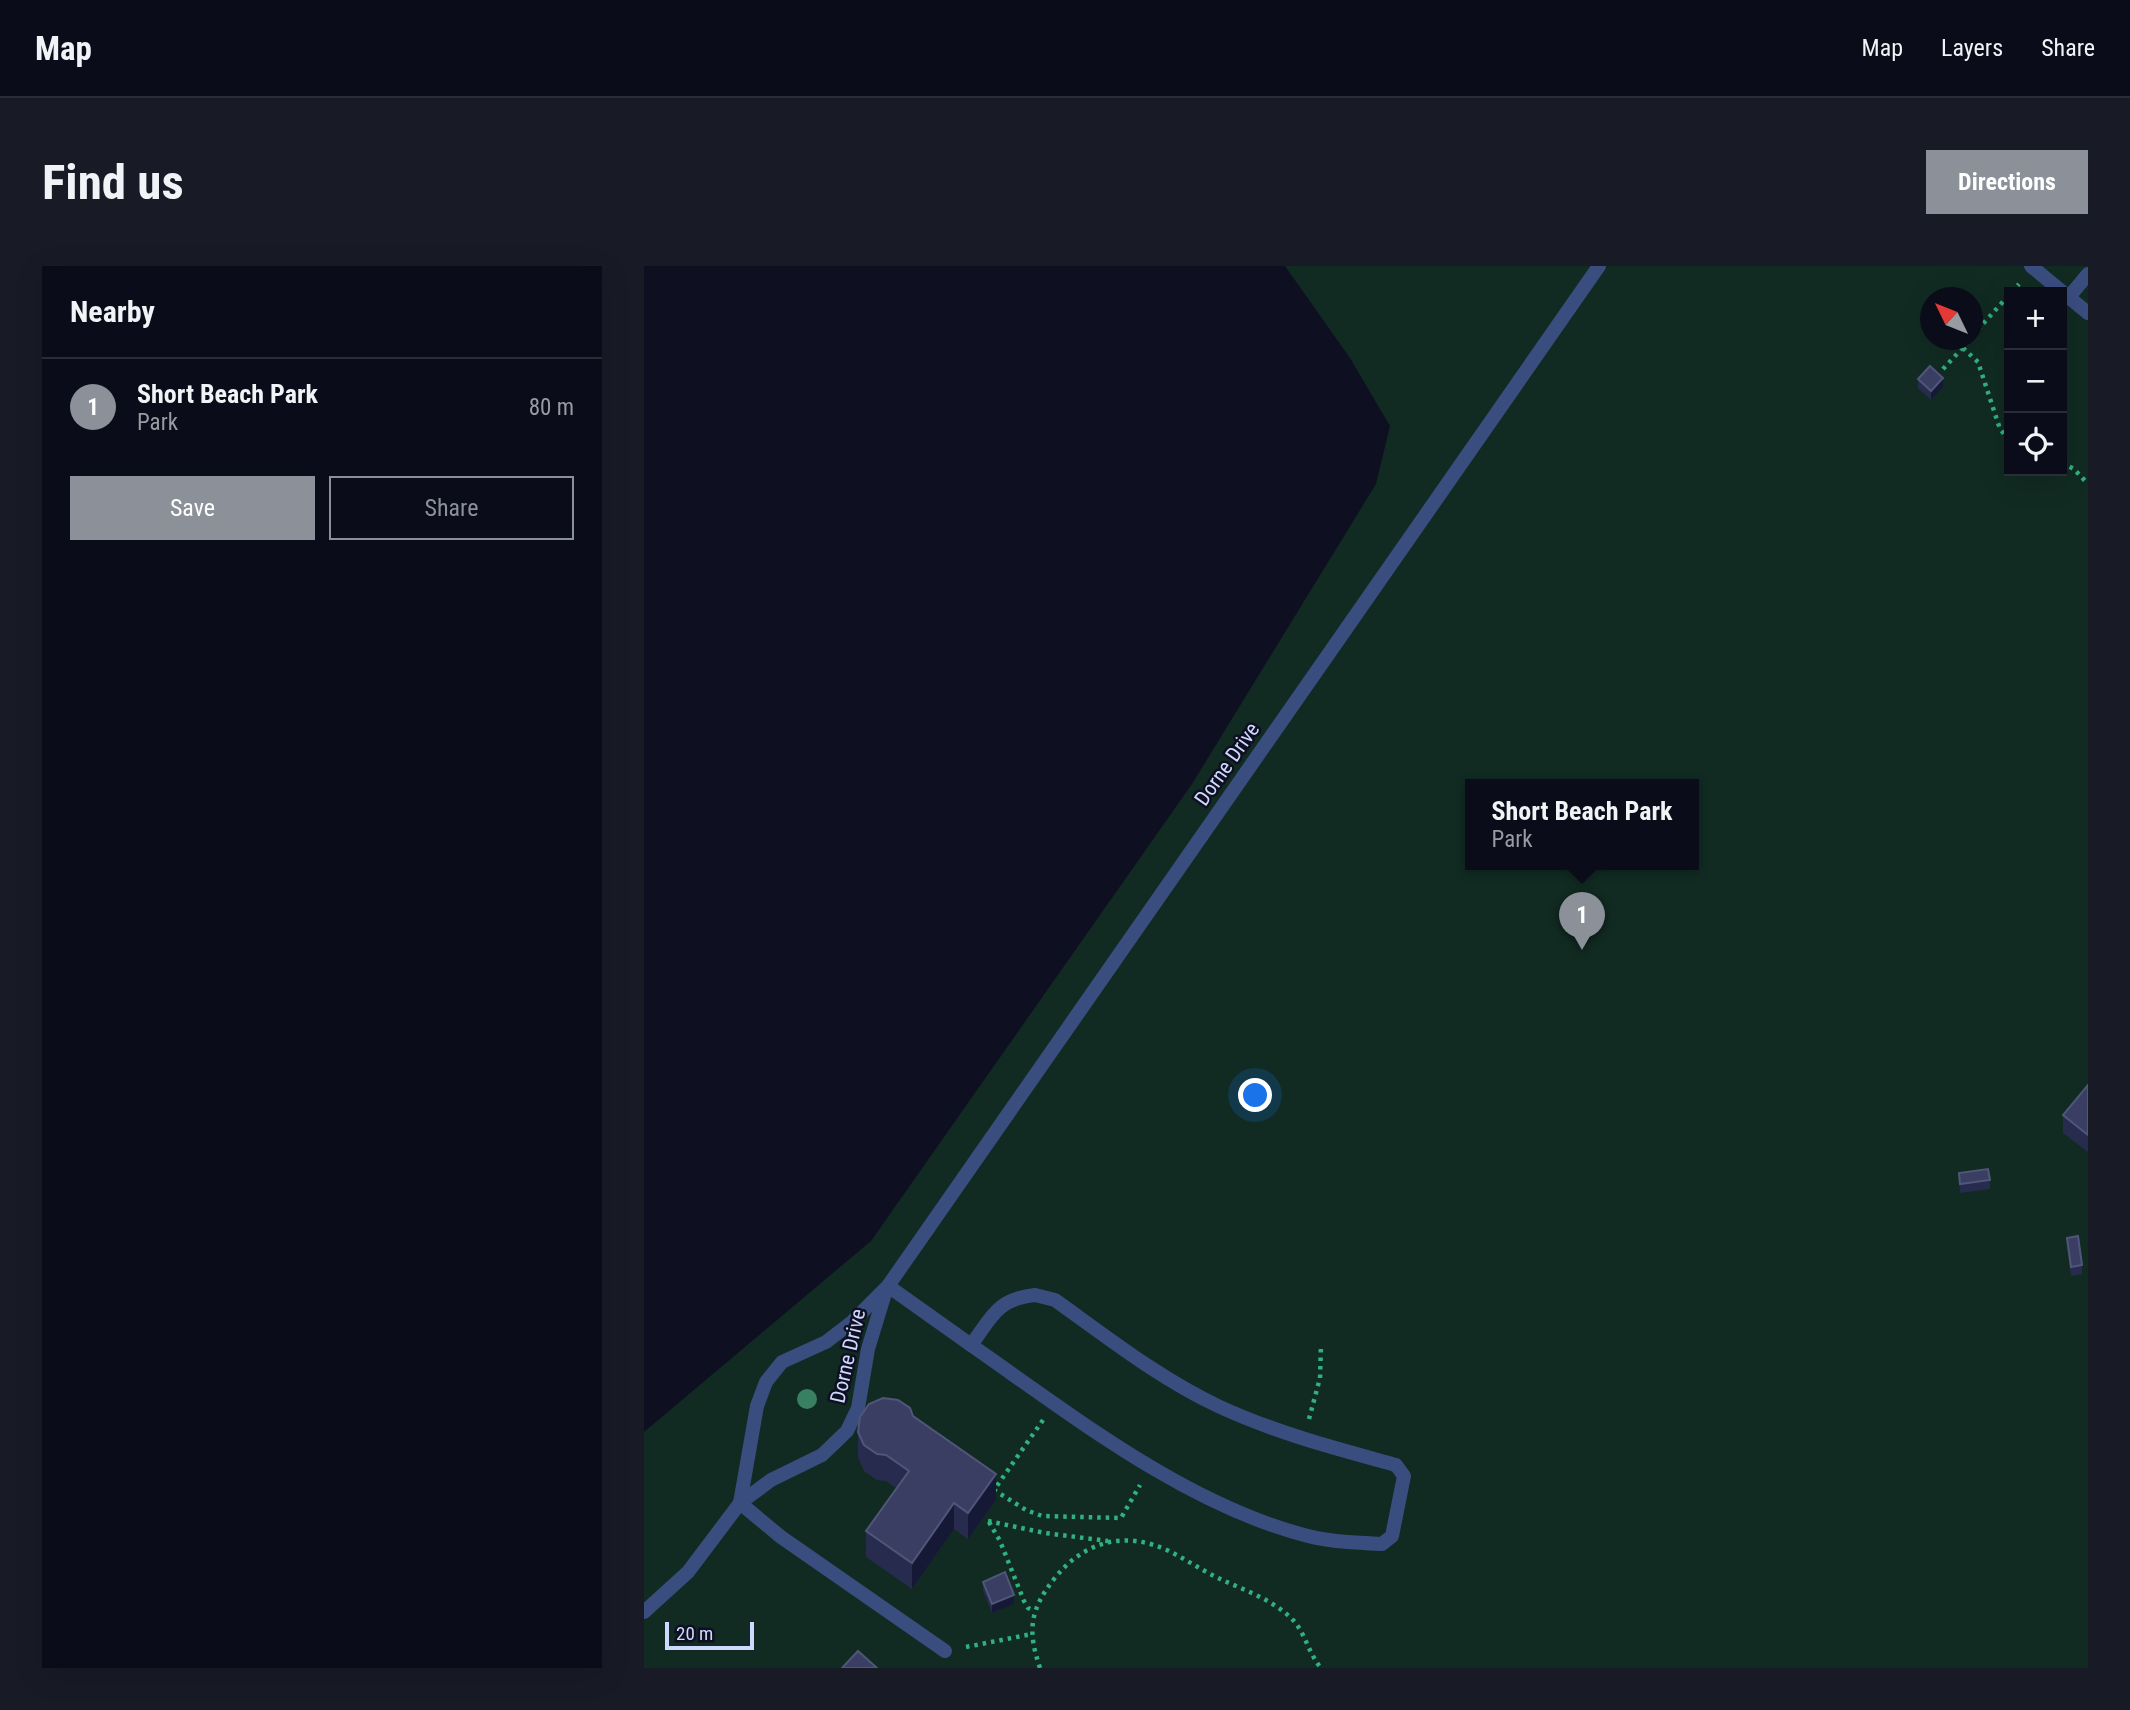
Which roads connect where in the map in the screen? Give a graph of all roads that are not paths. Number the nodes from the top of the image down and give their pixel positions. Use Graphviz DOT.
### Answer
graph roads {
  1 [pos="1599,266"];
  2 [pos="2031,266"];
  3 [pos="2088,274"];
  4 [pos="2069,297"];
  5 [pos="2088,313"];
  6 [pos="888,1286"];
  7 [pos="971,1345"];
  8 [pos="740,1503"];
  9 [pos="644,1612"];
  10 [pos="945,1651"];
  1 -- 6 [label="street, Dorne Drive"];
  2 -- 4 [label="street"];
  3 -- 4 [label="street"];
  4 -- 5 [label="street"];
  6 -- 7 [label="street"];
  6 -- 8 [label="street, Dorne Drive"];
  6 -- 8 [label="street, Dorne Drive"];
  7 -- 7 [label="street"];
  8 -- 9 [label="street, Dorne Drive"];
  8 -- 10 [label="street"];
}
